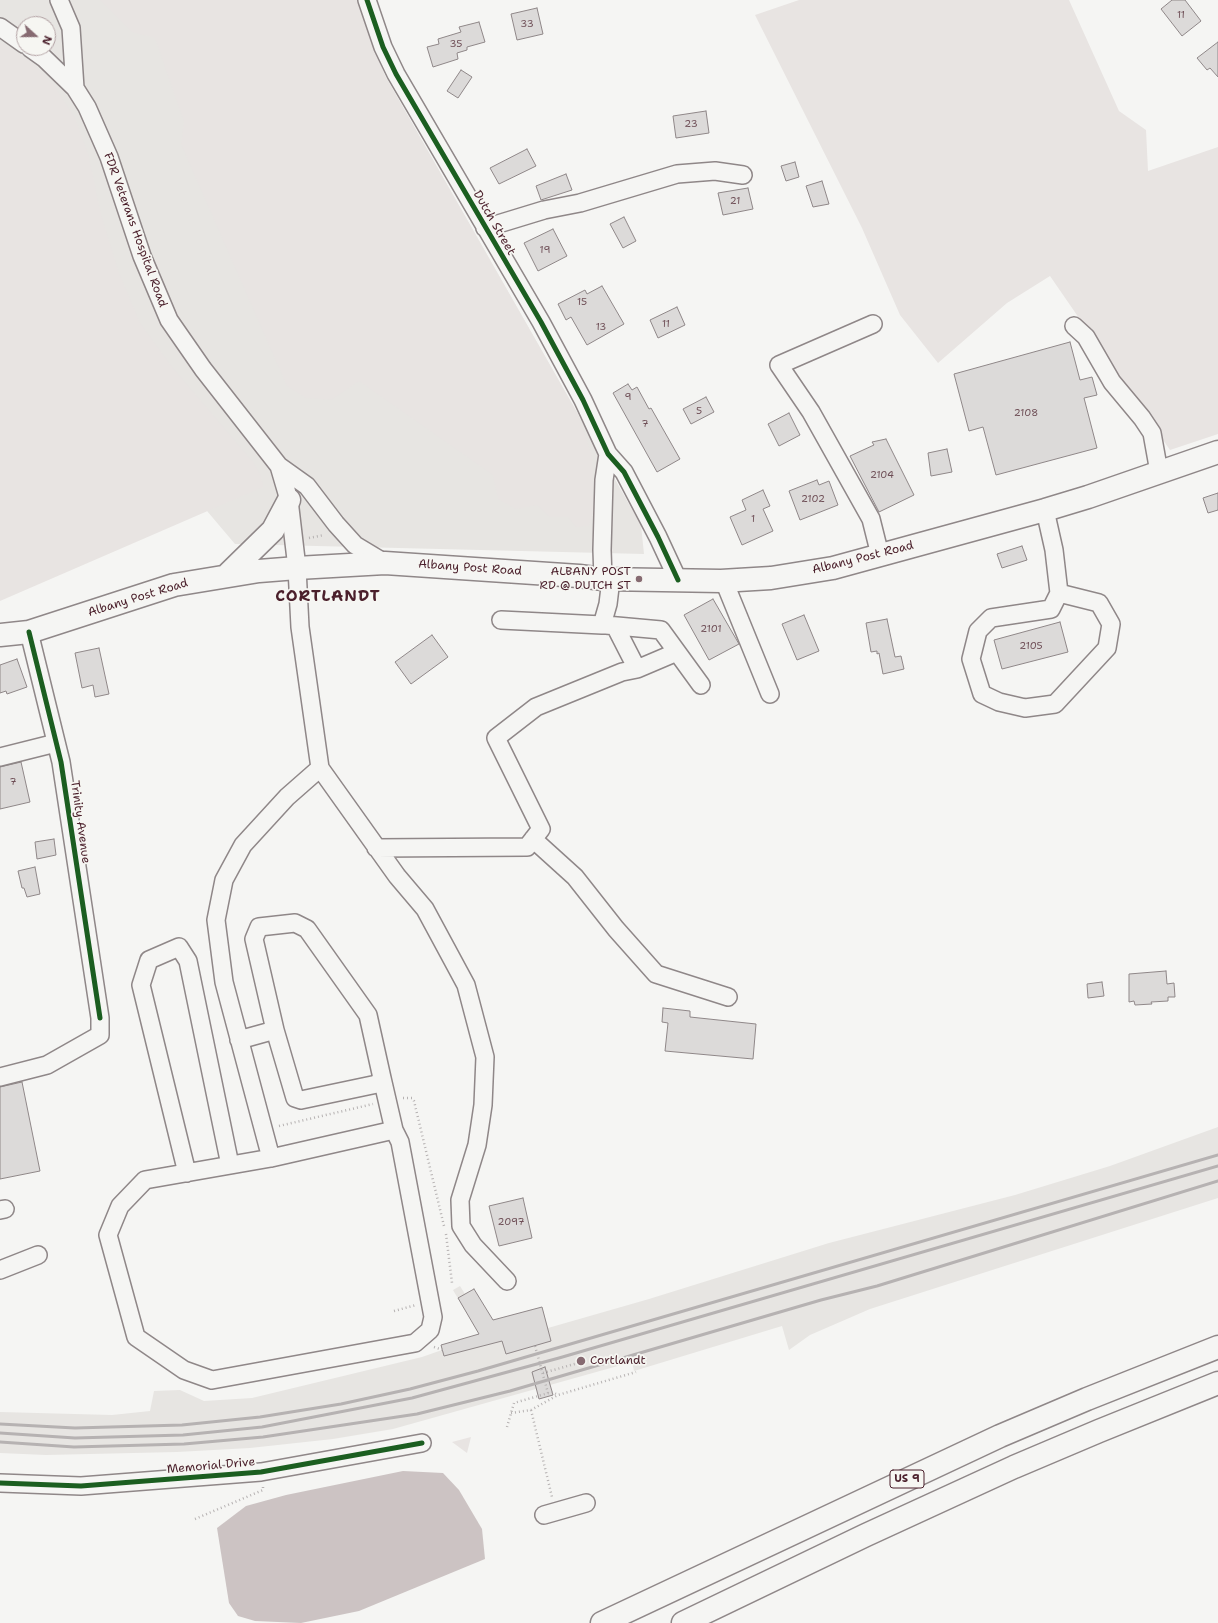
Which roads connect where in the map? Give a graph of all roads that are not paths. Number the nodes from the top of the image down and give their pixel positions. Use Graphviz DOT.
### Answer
graph roads {
  1 [pos="59,0"];
  2 [pos="367,0"];
  3 [pos="0,27"];
  4 [pos="16,38"];
  5 [pos="41,56"];
  6 [pos="75,88"];
  7 [pos="743,175"];
  8 [pos="485,228"];
  9 [pos="873,324"];
  10 [pos="1074,326"];
  11 [pos="1218,452"];
  12 [pos="608,454"];
  13 [pos="279,466"];
  14 [pos="1159,472"];
  15 [pos="289,500"];
  16 [pos="1045,510"];
  17 [pos="880,555"];
  18 [pos="385,563"];
  19 [pos="297,568"];
  20 [pos="226,576"];
  21 [pos="607,579"];
  22 [pos="678,580"];
  23 [pos="724,580"];
  24 [pos="1059,593"];
  25 [pos="501,620"];
  26 [pos="609,625"];
  27 [pos="29,632"];
  28 [pos="0,635"];
  29 [pos="677,652"];
  30 [pos="637,669"];
  31 [pos="702,685"];
  32 [pos="770,694"];
  33 [pos="56,743"];
  34 [pos="0,757"];
  35 [pos="320,768"];
  36 [pos="533,839"];
  37 [pos="376,848"];
  38 [pos="728,997"];
  39 [pos="275,1030"];
  40 [pos="239,1040"];
  41 [pos="0,1077"];
  42 [pos="382,1078"];
  43 [pos="394,1130"];
  44 [pos="271,1158"];
  45 [pos="230,1166"];
  46 [pos="187,1173"];
  47 [pos="38,1255"];
  48 [pos="0,1270"];
  49 [pos="507,1281"];
  50 [pos="1218,1347"];
  51 [pos="1218,1383"];
  52 [pos="422,1443"];
  53 [pos="0,1483"];
  54 [pos="586,1503"];
  55 [pos="549,1510"];
  56 [pos="602,1623"];
  57 [pos="683,1623"];
  1 -- 6 [label="street"];
  2 -- 8 [label="street, Dutch Street"];
  3 -- 4 [label="street"];
  5 -- 6 [label="street, FDR Veterans Hospital Road"];
  6 -- 13 [label="street, FDR Veterans Hospital Road"];
  7 -- 8 [label="street"];
  8 -- 12 [label="street, Dutch Street"];
  9 -- 17 [label="street"];
  10 -- 14 [label="street"];
  11 -- 14 [label="main road, Albany Post Road"];
  12 -- 21 [label="street"];
  12 -- 22 [label="street, Dutch Street"];
  13 -- 15 [label="street, FDR Veterans Hospital Road"];
  13 -- 18 [label="street"];
  14 -- 16 [label="main road, Albany Post Road"];
  15 -- 19 [label="street, FDR Veterans Hospital Road"];
  15 -- 20 [label="main road"];
  16 -- 17 [label="main road, Albany Post Road"];
  16 -- 24 [label="street"];
  17 -- 23 [label="main road, Albany Post Road"];
  18 -- 19 [label="main road, Albany Post Road"];
  18 -- 21 [label="main road, Albany Post Road"];
  19 -- 20 [label="main road, Albany Post Road"];
  19 -- 35 [label="street, FDR Veterans Hospital Road"];
  20 -- 27 [label="main road, Albany Post Road"];
  21 -- 22 [label="main road, Albany Post Road"];
  21 -- 26 [label="street"];
  22 -- 23 [label="main road, Albany Post Road"];
  23 -- 32 [label="street"];
  24 -- 24 [label="street"];
  25 -- 26 [label="street"];
  26 -- 29 [label="street"];
  26 -- 30 [label="street"];
  27 -- 28 [label="main road, Albany Post Road"];
  27 -- 33 [label="street, Trinity Avenue"];
  29 -- 30 [label="street"];
  29 -- 31 [label="street"];
  30 -- 36 [label="street"];
  33 -- 34 [label="street"];
  33 -- 41 [label="street, Trinity Avenue"];
  35 -- 37 [label="street"];
  35 -- 40 [label="street"];
  36 -- 37 [label="street"];
  36 -- 38 [label="street"];
  37 -- 49 [label="street"];
  39 -- 40 [label="street"];
  39 -- 42 [label="street"];
  39 -- 42 [label="street"];
  40 -- 44 [label="street"];
  42 -- 43 [label="street"];
  43 -- 44 [label="street"];
  43 -- 46 [label="street"];
  44 -- 45 [label="street"];
  45 -- 46 [label="street"];
  45 -- 46 [label="street"];
  47 -- 48 [label="street"];
  50 -- 56 [label="main road, US 9"];
  51 -- 57 [label="main road"];
  52 -- 53 [label="street, Memorial Drive"];
  54 -- 55 [label="street"];
}
